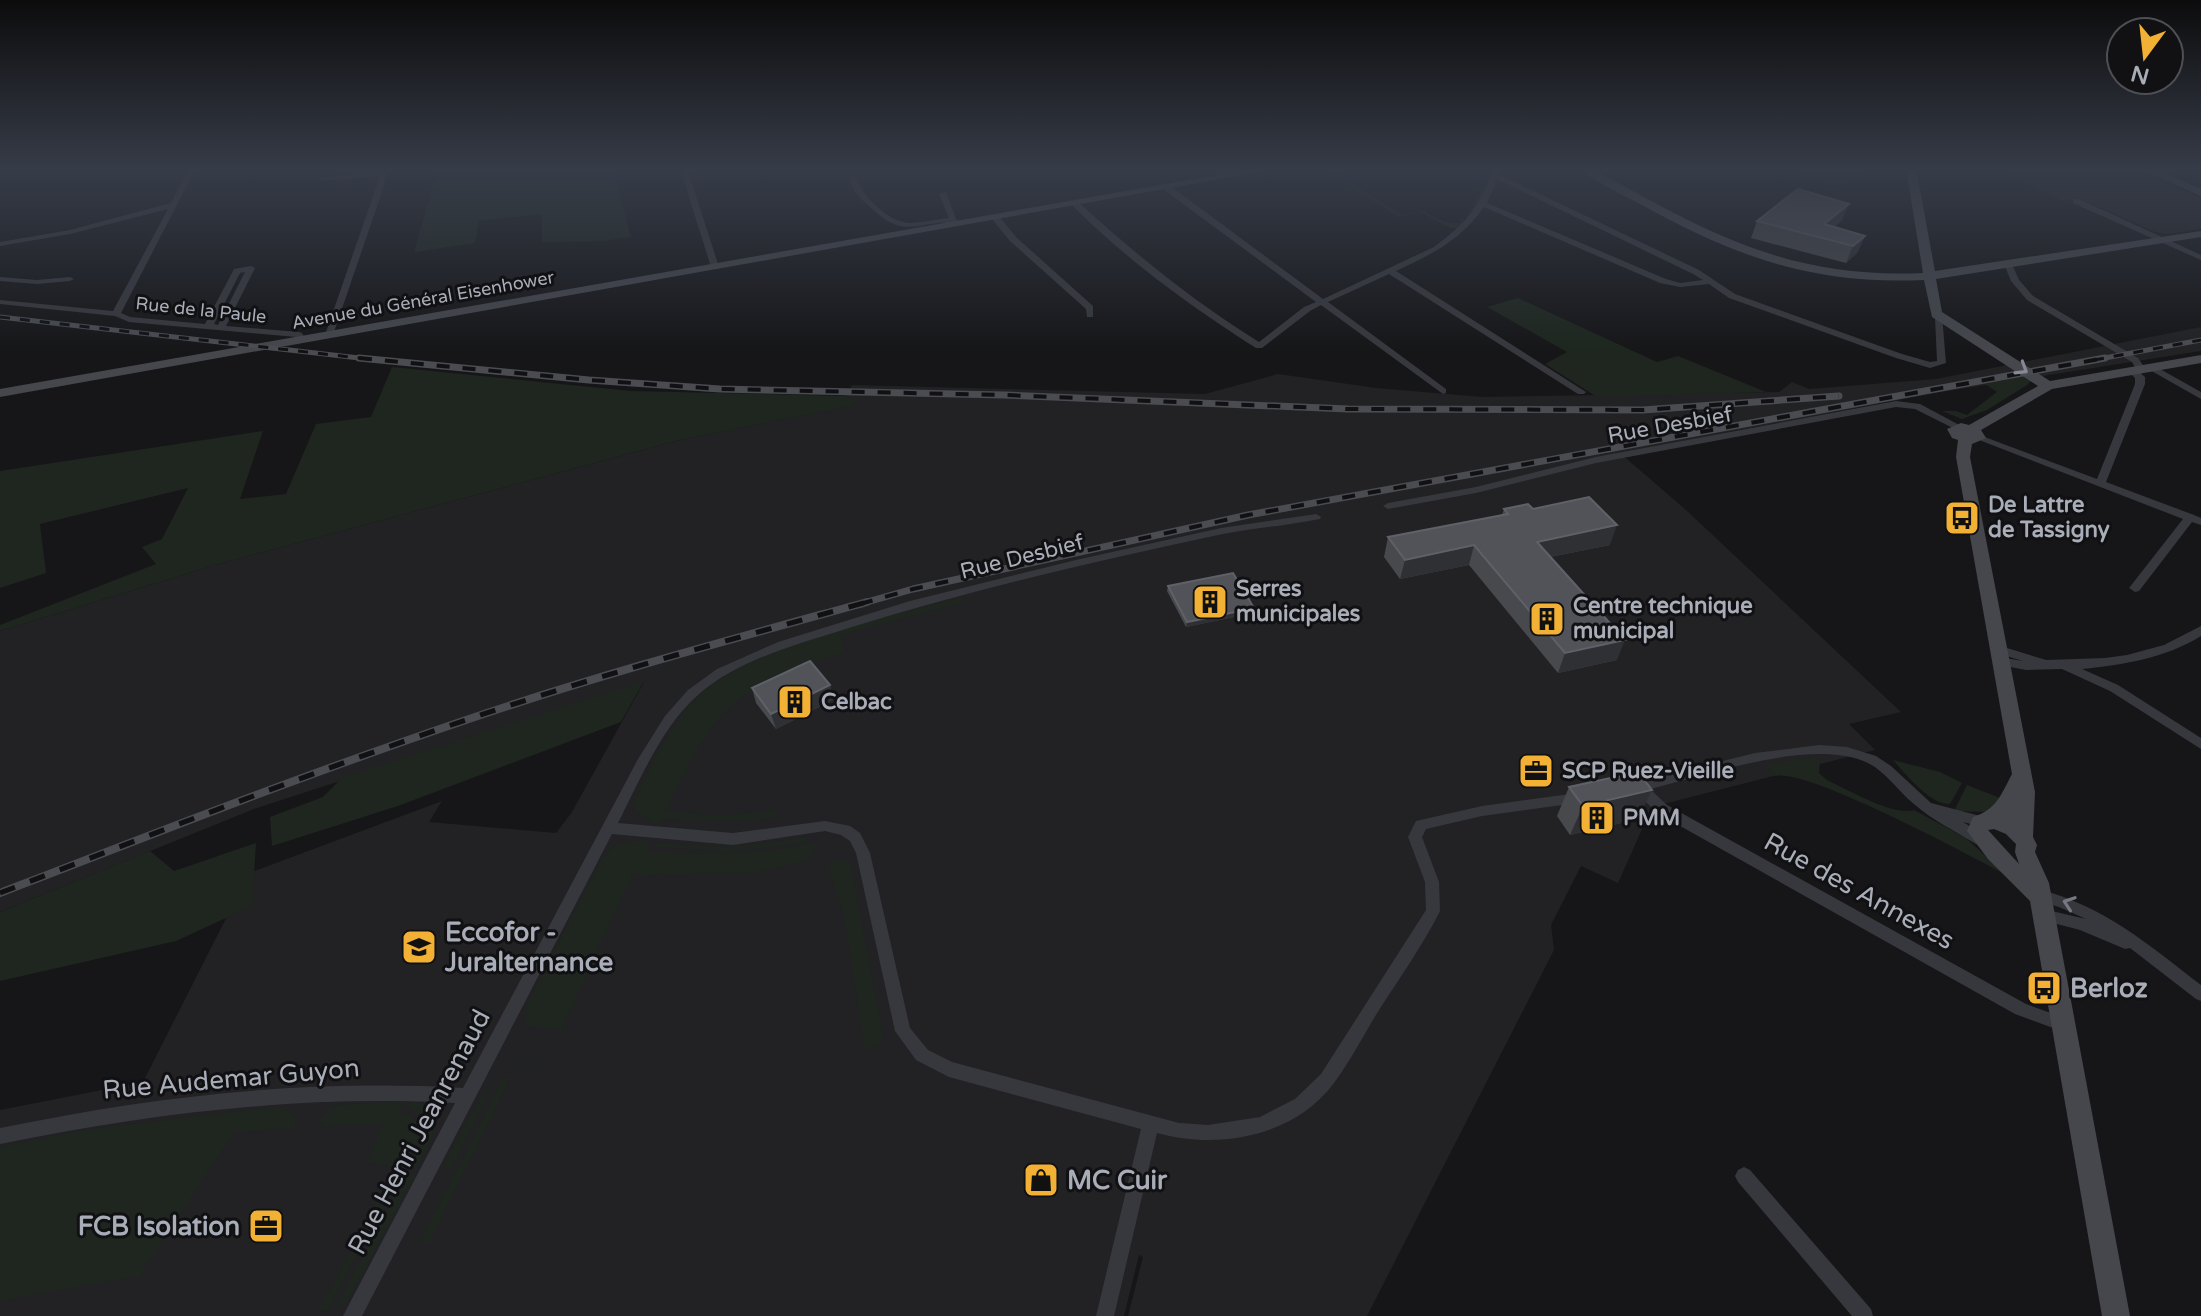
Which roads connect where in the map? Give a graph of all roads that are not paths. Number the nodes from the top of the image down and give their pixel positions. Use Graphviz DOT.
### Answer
graph roads {
  1 [pos="80,229"];
  2 [pos="160,229"];
  3 [pos="365,229"];
  4 [pos="703,229"];
  5 [pos="915,229"];
  6 [pos="1005,229"];
  7 [pos="1104,229"];
  8 [pos="1223,229"];
  9 [pos="1462,229"];
  10 [pos="1542,229"];
  11 [pos="1612,229"];
  12 [pos="1696,229"];
  13 [pos="1921,229"];
  14 [pos="2138,229"];
  15 [pos="2201,234"];
  16 [pos="2163,241"];
  17 [pos="0,244"];
  18 [pos="2201,258"];
  19 [pos="2008,264"];
  20 [pos="715,267"];
  21 [pos="1390,271"];
  22 [pos="1929,276"];
  23 [pos="0,279"];
  24 [pos="70,279"];
  25 [pos="1707,282"];
  26 [pos="0,302"];
  27 [pos="1320,302"];
  28 [pos="116,314"];
  29 [pos="1090,315"];
  30 [pos="1939,317"];
  31 [pos="208,327"];
  32 [pos="221,328"];
  33 [pos="329,335"];
  34 [pos="302,340"];
  35 [pos="2201,359"];
  36 [pos="2141,368"];
  37 [pos="2048,386"];
  38 [pos="1443,391"];
  39 [pos="1581,392"];
  40 [pos="0,393"];
  41 [pos="2201,396"];
  42 [pos="1968,433"];
  43 [pos="2101,482"];
  44 [pos="1388,506"];
  45 [pos="1316,517"];
  46 [pos="2195,519"];
  47 [pos="2135,588"];
  48 [pos="834,627"];
  49 [pos="2201,630"];
  50 [pos="1998,655"];
  51 [pos="2064,665"];
  52 [pos="2201,744"];
  53 [pos="2021,775"];
  54 [pos="1596,795"];
  55 [pos="608,828"];
  56 [pos="1989,834"];
  57 [pos="2024,844"];
  58 [pos="2041,905"];
  59 [pos="2201,994"];
  60 [pos="2064,1025"];
  61 [pos="469,1096"];
  62 [pos="1150,1125"];
  63 [pos="0,1136"];
  64 [pos="1744,1176"];
  65 [pos="352,1316"];
  66 [pos="1105,1316"];
  67 [pos="1864,1316"];
  68 [pos="2116,1316"];
  1 -- 17 [label="street"];
  2 -- 28 [label="street, Rue de la Paule"];
  3 -- 33 [label="street"];
  4 -- 20 [label="street"];
  5 -- 20 [label="main road, Avenue du Général Eisenhower"];
  6 -- 29 [label="street"];
  7 -- 27 [label="street"];
  8 -- 27 [label="street"];
  9 -- 21 [label="street"];
  10 -- 25 [label="street"];
  11 -- 25 [label="street"];
  12 -- 22 [label="main road"];
  13 -- 22 [label="main road"];
  14 -- 16 [label="street"];
  15 -- 16 [label="main road"];
  16 -- 18 [label="street"];
  16 -- 19 [label="main road"];
  19 -- 22 [label="main road"];
  19 -- 36 [label="street"];
  20 -- 33 [label="main road, Avenue du Général Eisenhower"];
  21 -- 27 [label="street"];
  21 -- 39 [label="street"];
  22 -- 30 [label="main road"];
  23 -- 24 [label="street"];
  25 -- 30 [label="street"];
  26 -- 28 [label="street"];
  27 -- 38 [label="street"];
  28 -- 31 [label="street, Rue de la Paule"];
  30 -- 37 [label="main road, one-way"];
  31 -- 32 [label="street, Rue de la Paule"];
  31 -- 32 [label="street"];
  32 -- 34 [label="street, Rue de la Paule"];
  33 -- 34 [label="main road, Avenue du Général Eisenhower"];
  34 -- 40 [label="main road, Avenue du Général Eisenhower"];
  35 -- 36 [label="main road"];
  36 -- 37 [label="main road"];
  36 -- 41 [label="street"];
  36 -- 43 [label="street"];
  37 -- 42 [label="main road"];
  42 -- 43 [label="street, Rue Desbief"];
  42 -- 44 [label="street, Rue Desbief"];
  42 -- 50 [label="main road"];
  43 -- 46 [label="street, Rue Desbief"];
  45 -- 48 [label="street, Rue Desbief"];
  46 -- 47 [label="street"];
  48 -- 55 [label="street, Rue Henri Jeanrenaud"];
  49 -- 51 [label="street"];
  50 -- 51 [label="street"];
  50 -- 53 [label="main road"];
  51 -- 52 [label="street"];
  53 -- 56 [label="main road"];
  53 -- 57 [label="main road"];
  54 -- 62 [label="street"];
  55 -- 61 [label="street, Rue Henri Jeanrenaud"];
  55 -- 62 [label="street"];
  56 -- 57 [label="main road"];
  56 -- 57 [label="main road"];
  56 -- 58 [label="main road"];
  56 -- 60 [label="street, Rue des Annexes"];
  57 -- 58 [label="main road"];
  58 -- 59 [label="street"];
  58 -- 60 [label="main road"];
  60 -- 68 [label="main road"];
  61 -- 63 [label="street, Rue Audemar Guyon"];
  61 -- 65 [label="street, Rue Henri Jeanrenaud"];
  62 -- 66 [label="street"];
  64 -- 67 [label="street"];
}
